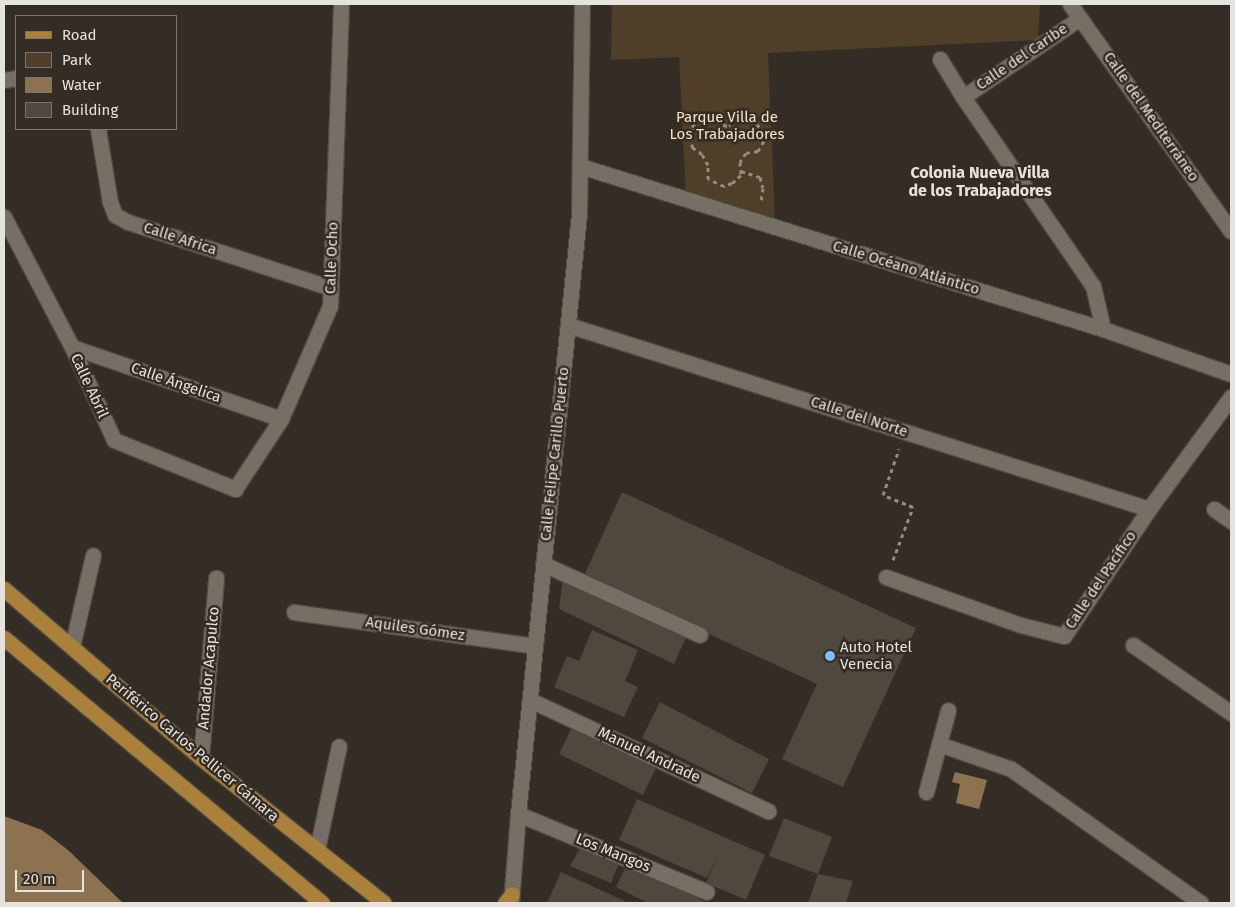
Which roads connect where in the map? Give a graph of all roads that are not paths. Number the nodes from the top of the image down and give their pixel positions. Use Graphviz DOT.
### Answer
graph roads {
  1 [pos="342,4"];
  2 [pos="582,4"];
  3 [pos="1070,4"];
  4 [pos="1080,18"];
  5 [pos="940,59"];
  6 [pos="963,97"];
  7 [pos="98,130"];
  8 [pos="580,166"];
  9 [pos="4,217"];
  10 [pos="1231,231"];
  11 [pos="331,288"];
  12 [pos="568,325"];
  13 [pos="1103,329"];
  14 [pos="72,347"];
  15 [pos="1231,374"];
  16 [pos="1231,397"];
  17 [pos="281,419"];
  18 [pos="235,489"];
  19 [pos="1149,509"];
  20 [pos="1214,509"];
  21 [pos="1231,522"];
  22 [pos="92,555"];
  23 [pos="544,564"];
  24 [pos="886,576"];
  25 [pos="216,578"];
  26 [pos="4,589"];
  27 [pos="294,612"];
  28 [pos="700,635"];
  29 [pos="4,638"];
  30 [pos="1133,645"];
  31 [pos="535,646"];
  32 [pos="72,647"];
  33 [pos="530,700"];
  34 [pos="948,710"];
  35 [pos="1231,713"];
  36 [pos="939,744"];
  37 [pos="339,746"];
  38 [pos="201,758"];
  39 [pos="926,792"];
  40 [pos="768,811"];
  41 [pos="518,814"];
  42 [pos="317,850"];
  43 [pos="708,892"];
  44 [pos="509,900"];
  45 [pos="322,903"];
  46 [pos="384,903"];
  47 [pos="1201,903"];
  1 -- 11 [label="street, Calle Ocho"];
  2 -- 8 [label="street, Calle Felipe Carillo Puerto"];
  3 -- 4 [label="street, Calle del Mediterráneo"];
  4 -- 6 [label="street, Calle del Caribe"];
  4 -- 10 [label="street, Calle del Mediterráneo"];
  5 -- 6 [label="street, Calle del Caribe"];
  6 -- 13 [label="street, Calle del Caribe"];
  7 -- 11 [label="street, Calle Africa"];
  8 -- 12 [label="street, Calle Felipe Carillo Puerto"];
  8 -- 13 [label="street, Calle Océano Atlántico"];
  9 -- 14 [label="street, Calle Abril"];
  11 -- 17 [label="street, Calle Ocho"];
  12 -- 19 [label="street, Calle del Norte"];
  12 -- 23 [label="street, Calle Felipe Carillo Puerto"];
  13 -- 15 [label="street, Calle Océano Atlántico"];
  14 -- 17 [label="street, Calle Ángelica"];
  14 -- 18 [label="street, Calle Abril"];
  16 -- 19 [label="street, Calle del Pacífico"];
  17 -- 18 [label="street, Calle Ocho"];
  19 -- 24 [label="street, Calle del Pacífico"];
  20 -- 21 [label="street"];
  22 -- 32 [label="street"];
  23 -- 28 [label="street"];
  23 -- 31 [label="street, Calle Felipe Carillo Puerto"];
  25 -- 38 [label="street, Andador Acapulco"];
  26 -- 32 [label="main road, Periférico Carlos Pellicer Cámara"];
  27 -- 31 [label="street, Aquiles Gómez"];
  29 -- 45 [label="main road"];
  30 -- 35 [label="street"];
  31 -- 33 [label="street, Calle Felipe Carillo Puerto"];
  32 -- 38 [label="main road, Periférico Carlos Pellicer Cámara"];
  33 -- 40 [label="street, Manuel Andrade"];
  33 -- 41 [label="street, Calle Felipe Carillo Puerto"];
  34 -- 36 [label="street"];
  36 -- 39 [label="street"];
  36 -- 47 [label="street"];
  37 -- 42 [label="street"];
  38 -- 42 [label="main road, Periférico Carlos Pellicer Cámara"];
  41 -- 43 [label="street, Los Mangos"];
  41 -- 44 [label="street, Calle Felipe Carillo Puerto"];
  42 -- 46 [label="main road, Periférico Carlos Pellicer Cámara"];
}
